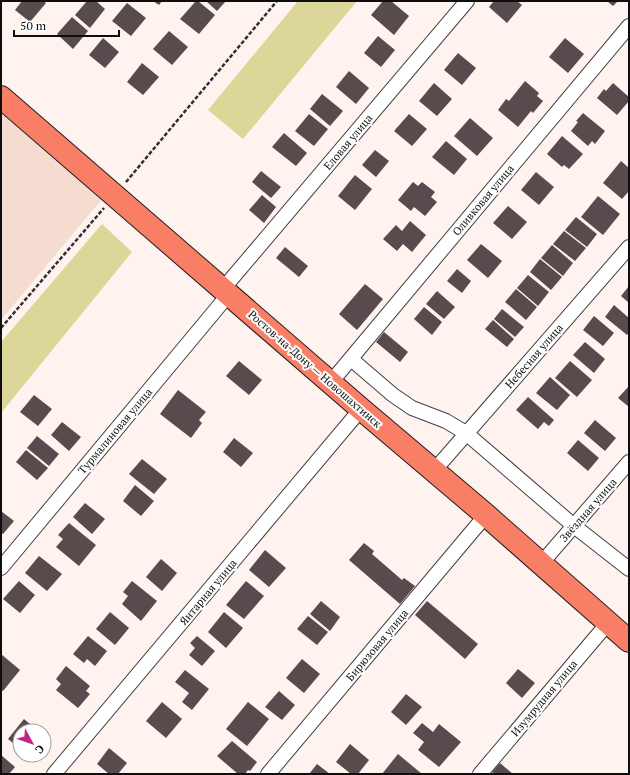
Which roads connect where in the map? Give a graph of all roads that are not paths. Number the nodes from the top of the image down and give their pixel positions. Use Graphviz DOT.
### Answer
graph roads {
  1 [pos="467,1"];
  2 [pos="629,26"];
  3 [pos="1,88"];
  4 [pos="1,97"];
  5 [pos="117,193"];
  6 [pos="629,247"];
  7 [pos="228,288"];
  8 [pos="351,359"];
  9 [pos="337,375"];
  10 [pos="361,409"];
  11 [pos="466,433"];
  12 [pos="629,462"];
  13 [pos="439,465"];
  14 [pos="486,515"];
  15 [pos="574,526"];
  16 [pos="546,558"];
  17 [pos="1,568"];
  18 [pos="629,569"];
  19 [pos="608,623"];
  20 [pos="629,631"];
  21 [pos="629,641"];
  22 [pos="54,774"];
  23 [pos="268,774"];
  24 [pos="480,774"];
  1 -- 7 [label="street, Еловая улица"];
  2 -- 8 [label="street, Оливковая улица"];
  3 -- 5 [label="main road, Ростов-на-Дону — Новошахтинск"];
  4 -- 5 [label="main road, Ростов-на-Дону — Новошахтинск"];
  5 -- 7 [label="main road, Ростов-на-Дону — Новошахтинск"];
  6 -- 11 [label="street, Небесная улица"];
  7 -- 9 [label="main road, Ростов-на-Дону — Новошахтинск"];
  7 -- 10 [label="main road, Ростов-на-Дону — Новошахтинск"];
  7 -- 17 [label="street, Турмалиновая улица"];
  8 -- 9 [label="street, Оливковая улица"];
  8 -- 11 [label="street"];
  9 -- 13 [label="main road, Ростов-на-Дону — Новошахтинск"];
  10 -- 14 [label="main road, Ростов-на-Дону — Новошахтинск"];
  10 -- 22 [label="street, Янтарная улица"];
  11 -- 13 [label="street, Небесная улица"];
  11 -- 15 [label="street"];
  12 -- 15 [label="street, Звёздная улица"];
  13 -- 16 [label="main road, Ростов-на-Дону — Новошахтинск"];
  14 -- 19 [label="main road, Ростов-на-Дону — Новошахтинск"];
  14 -- 23 [label="street, Бирюзовая улица"];
  15 -- 16 [label="street, Звёздная улица"];
  15 -- 18 [label="street"];
  16 -- 20 [label="main road, Ростов-на-Дону — Новошахтинск"];
  19 -- 21 [label="main road, Ростов-на-Дону — Новошахтинск"];
  19 -- 24 [label="street, Изумрудная улица"];
}
